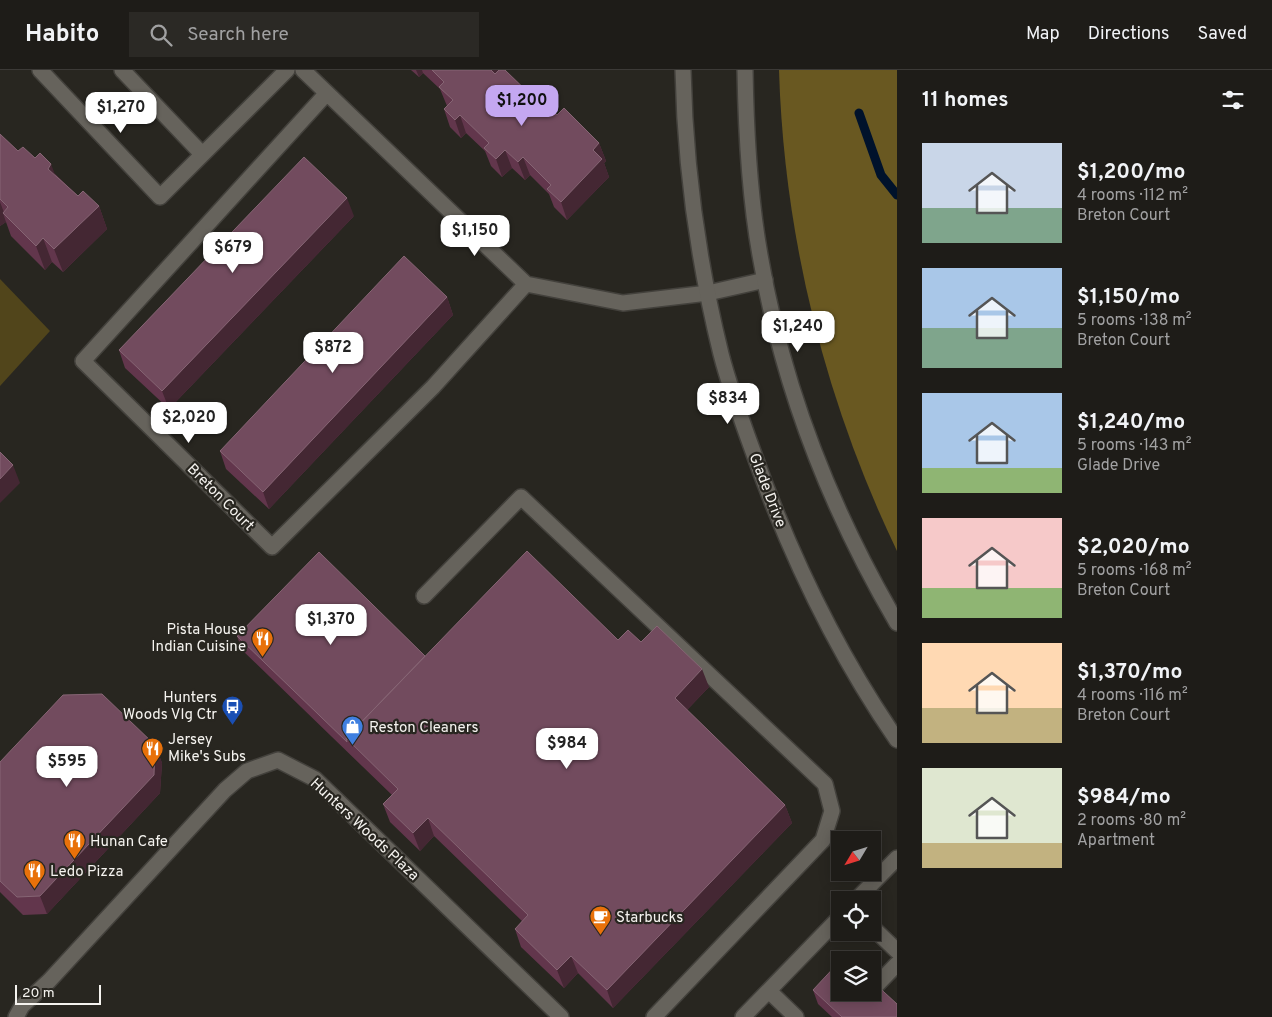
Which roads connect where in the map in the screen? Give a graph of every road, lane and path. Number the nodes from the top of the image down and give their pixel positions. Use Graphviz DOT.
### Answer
graph roads {
  1 [pos="40,70"];
  2 [pos="122,70"];
  3 [pos="287,70"];
  4 [pos="303,70"];
  5 [pos="683,70"];
  6 [pos="745,70"];
  7 [pos="327,93"];
  8 [pos="202,154"];
  9 [pos="766,280"];
  10 [pos="526,284"];
  11 [pos="708,293"];
  12 [pos="424,596"];
  13 [pos="897,623"];
  14 [pos="897,740"];
  15 [pos="897,858"];
  16 [pos="865,891"];
  17 [pos="831,926"];
  18 [pos="881,935"];
  19 [pos="897,950"];
  20 [pos="897,964"];
  21 [pos="881,981"];
  22 [pos="769,991"];
  23 [pos="16,1017"];
  24 [pos="561,1017"];
  25 [pos="654,1017"];
  26 [pos="744,1017"];
  27 [pos="796,1017"];
  1 -- 8 [label="street"];
  2 -- 8 [label="street"];
  3 -- 8 [label="street"];
  4 -- 7 [label="street"];
  5 -- 11 [label="street, Glade Drive"];
  6 -- 9 [label="street"];
  7 -- 10 [label="street"];
  7 -- 10 [label="street, Breton Court"];
  9 -- 11 [label="street"];
  9 -- 13 [label="street"];
  10 -- 11 [label="street"];
  11 -- 14 [label="street, Glade Drive"];
  12 -- 25 [label="street"];
  15 -- 16 [label="street"];
  17 -- 22 [label="street"];
  18 -- 19 [label="street"];
  20 -- 21 [label="street"];
  22 -- 26 [label="street"];
  22 -- 27 [label="street"];
  23 -- 24 [label="street, Hunters Woods Plaza"];
}
